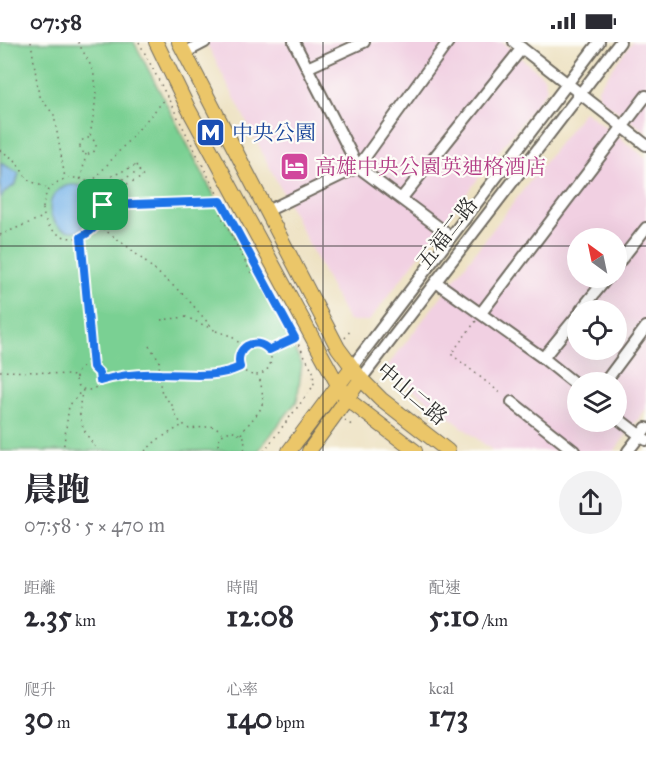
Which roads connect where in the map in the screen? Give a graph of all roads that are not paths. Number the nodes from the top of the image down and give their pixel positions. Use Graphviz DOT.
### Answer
graph roads {
  1 [pos="156,42"];
  2 [pos="205,42"];
  3 [pos="294,42"];
  4 [pos="364,42"];
  5 [pos="448,42"];
  6 [pos="600,42"];
  7 [pos="620,42"];
  8 [pos="518,45"];
  9 [pos="182,47"];
  10 [pos="307,68"];
  11 [pos="567,85"];
  12 [pos="579,95"];
  13 [pos="646,96"];
  14 [pos="622,127"];
  15 [pos="646,145"];
  16 [pos="358,167"];
  17 [pos="401,199"];
  18 [pos="267,211"];
  19 [pos="646,228"];
  20 [pos="444,231"];
  21 [pos="627,252"];
  22 [pos="436,282"];
  23 [pos="599,288"];
  24 [pos="589,300"];
  25 [pos="481,313"];
  26 [pos="646,327"];
  27 [pos="567,329"];
  28 [pos="543,358"];
  29 [pos="351,368"];
  30 [pos="612,372"];
  31 [pos="567,377"];
  32 [pos="361,379"];
  33 [pos="338,385"];
  34 [pos="347,399"];
  35 [pos="512,402"];
  36 [pos="627,424"];
  37 [pos="644,435"];
  38 [pos="289,451"];
  39 [pos="309,451"];
  40 [pos="415,451"];
  41 [pos="448,451"];
  42 [pos="574,451"];
  43 [pos="628,451"];
  1 -- 33 [label="main road, 中山二路"];
  2 -- 9 [label="street"];
  3 -- 10 [label="street"];
  4 -- 10 [label="street"];
  5 -- 16 [label="street"];
  6 -- 11 [label="street, 五福二路"];
  7 -- 12 [label="street, 五福二路"];
  8 -- 11 [label="street"];
  8 -- 17 [label="street"];
  9 -- 18 [label="main road, 中山二路"];
  10 -- 16 [label="street"];
  11 -- 12 [label="street"];
  11 -- 29 [label="street, 五福二路"];
  12 -- 14 [label="street"];
  12 -- 22 [label="street, 五福二路"];
  13 -- 14 [label="street"];
  14 -- 15 [label="street"];
  14 -- 25 [label="street"];
  16 -- 17 [label="street"];
  16 -- 18 [label="street"];
  17 -- 20 [label="street"];
  18 -- 29 [label="main road, 中山二路"];
  19 -- 21 [label="street"];
  22 -- 25 [label="street"];
  22 -- 32 [label="street, 五福二路"];
  23 -- 24 [label="street"];
  25 -- 28 [label="street"];
  26 -- 30 [label="street"];
  27 -- 28 [label="street"];
  28 -- 31 [label="street"];
  29 -- 32 [label="main road, 中山二路"];
  29 -- 33 [label="main road, 五福二路"];
  32 -- 34 [label="main road, 五福二路"];
  32 -- 41 [label="main road, 中山二路"];
  33 -- 34 [label="main road, 中山二路"];
  33 -- 38 [label="main road, 五福二路"];
  34 -- 39 [label="main road, 五福二路"];
  34 -- 40 [label="main road, 中山二路"];
  35 -- 42 [label="street"];
  36 -- 37 [label="street"];
  37 -- 43 [label="street"];
}
